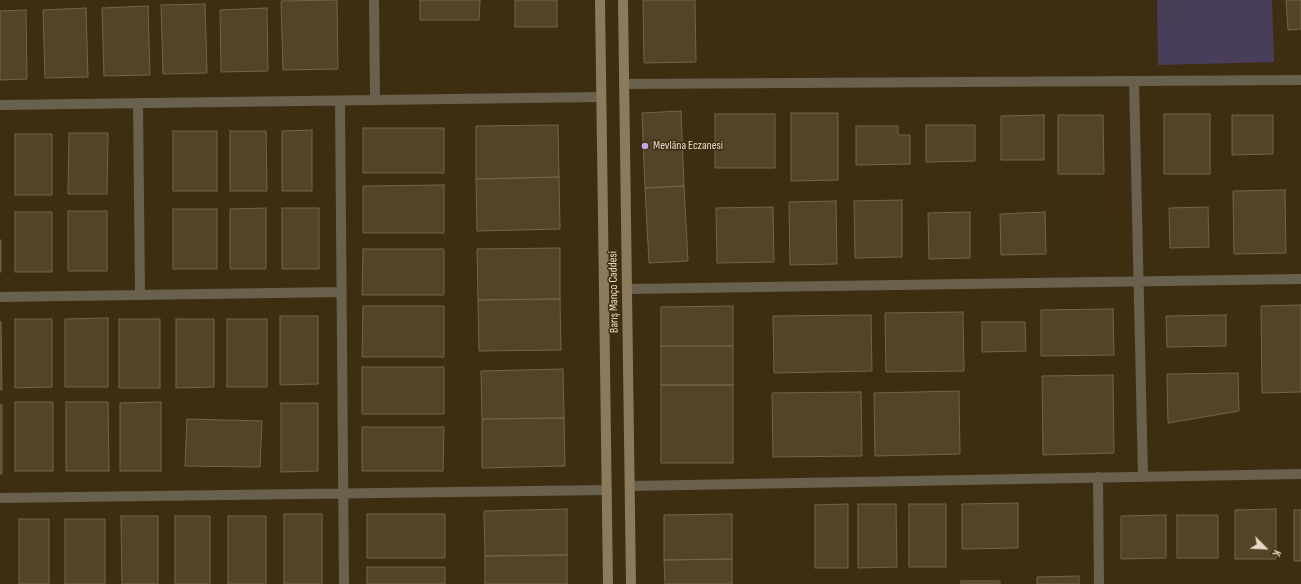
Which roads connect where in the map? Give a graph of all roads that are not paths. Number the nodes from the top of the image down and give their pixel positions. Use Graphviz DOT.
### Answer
graph roads {
  1 [pos="374,0"];
  2 [pos="600,0"];
  3 [pos="623,0"];
  4 [pos="1301,80"];
  5 [pos="1134,81"];
  6 [pos="624,84"];
  7 [pos="601,97"];
  8 [pos="375,100"];
  9 [pos="340,101"];
  10 [pos="138,103"];
  11 [pos="0,105"];
  12 [pos="1301,279"];
  13 [pos="1138,282"];
  14 [pos="627,288"];
  15 [pos="342,292"];
  16 [pos="140,295"];
  17 [pos="0,297"];
  18 [pos="1301,474"];
  19 [pos="1143,477"];
  20 [pos="1098,478"];
  21 [pos="630,486"];
  22 [pos="607,490"];
  23 [pos="343,494"];
  24 [pos="0,498"];
  25 [pos="344,584"];
  26 [pos="608,584"];
  27 [pos="631,584"];
  28 [pos="1099,584"];
  1 -- 8 [label="street"];
  2 -- 7 [label="street, Barış Manço Caddesi"];
  3 -- 6 [label="street, Barış Manço Caddesi"];
  4 -- 5 [label="street"];
  5 -- 6 [label="street"];
  5 -- 13 [label="street"];
  6 -- 14 [label="street, Barış Manço Caddesi"];
  7 -- 8 [label="street"];
  7 -- 22 [label="street, Barış Manço Caddesi"];
  8 -- 9 [label="street"];
  9 -- 10 [label="street"];
  9 -- 15 [label="street"];
  10 -- 11 [label="street"];
  10 -- 16 [label="street"];
  12 -- 13 [label="street"];
  13 -- 14 [label="street"];
  13 -- 19 [label="street"];
  14 -- 21 [label="street, Barış Manço Caddesi"];
  15 -- 16 [label="street"];
  15 -- 23 [label="street"];
  16 -- 17 [label="street"];
  18 -- 19 [label="street"];
  19 -- 20 [label="street"];
  20 -- 21 [label="street"];
  20 -- 28 [label="street"];
  21 -- 27 [label="street, Barış Manço Caddesi"];
  22 -- 23 [label="street"];
  22 -- 26 [label="street, Barış Manço Caddesi"];
  23 -- 24 [label="street"];
  23 -- 25 [label="street"];
}
